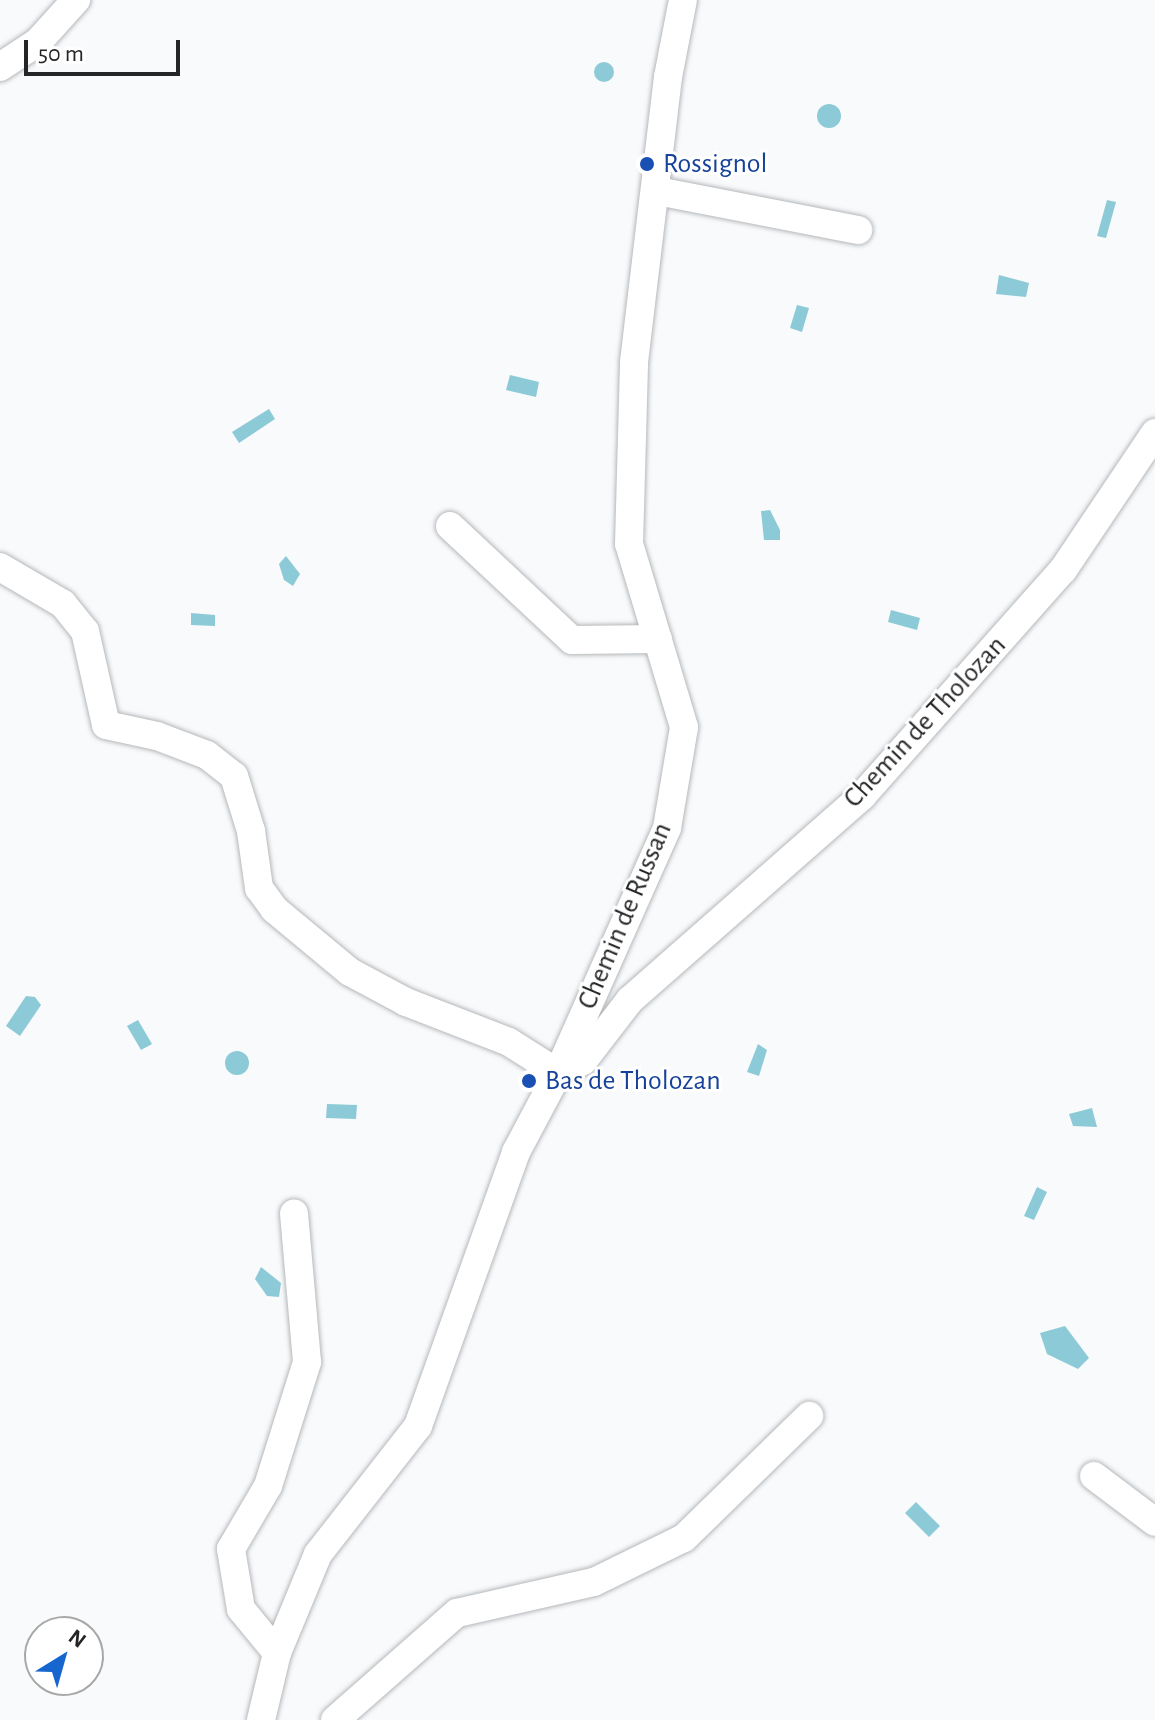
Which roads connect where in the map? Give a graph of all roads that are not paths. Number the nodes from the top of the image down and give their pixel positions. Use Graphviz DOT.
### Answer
graph roads {
  1 [pos="76,0"];
  2 [pos="683,0"];
  3 [pos="0,67"];
  4 [pos="657,191"];
  5 [pos="858,230"];
  6 [pos="1155,433"];
  7 [pos="450,526"];
  8 [pos="0,567"];
  9 [pos="658,639"];
  10 [pos="588,1006"];
  11 [pos="615,1020"];
  12 [pos="558,1073"];
  13 [pos="294,1214"];
  14 [pos="809,1416"];
  15 [pos="1094,1476"];
  16 [pos="1155,1522"];
  17 [pos="277,1653"];
  18 [pos="261,1720"];
  19 [pos="335,1720"];
  1 -- 3 [label="street"];
  2 -- 4 [label="street, Chemin de Russan"];
  4 -- 5 [label="street"];
  4 -- 9 [label="street, Chemin de Russan"];
  6 -- 11 [label="street, Chemin de Tholozan"];
  7 -- 9 [label="street"];
  8 -- 12 [label="street"];
  9 -- 10 [label="street, Chemin de Russan"];
  10 -- 11 [label="street"];
  10 -- 12 [label="street, Chemin de Russan"];
  11 -- 12 [label="street, Chemin de Tholozan"];
  12 -- 17 [label="street, Chemin de Russan"];
  13 -- 17 [label="street"];
  14 -- 19 [label="street"];
  15 -- 16 [label="street"];
  17 -- 18 [label="street, Chemin de Russan"];
}
